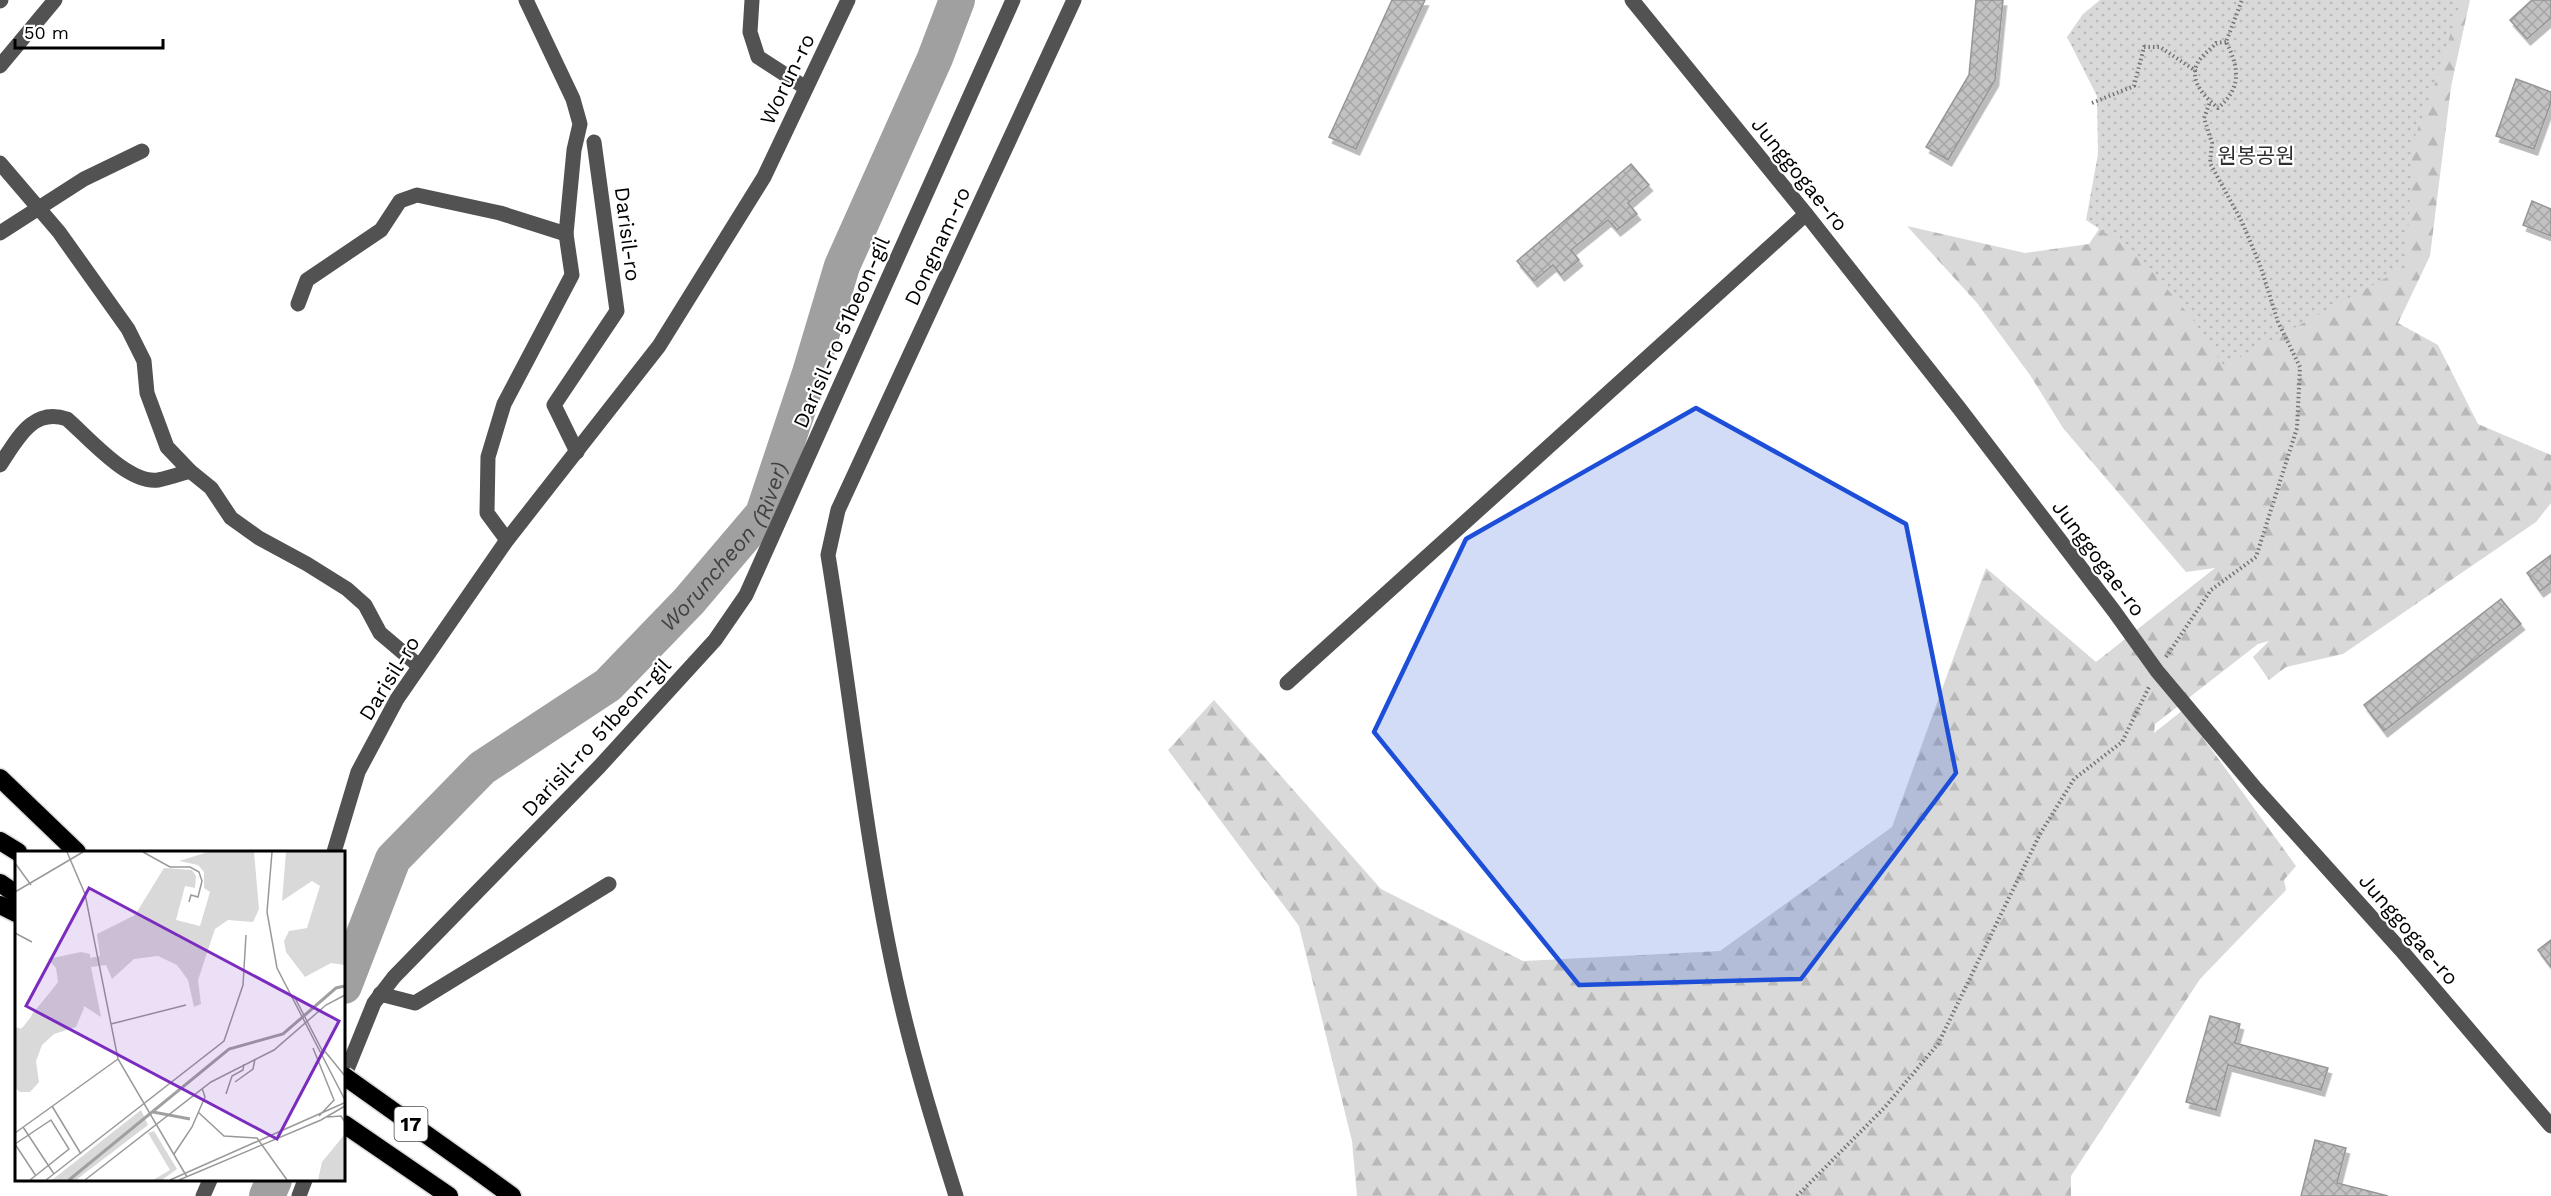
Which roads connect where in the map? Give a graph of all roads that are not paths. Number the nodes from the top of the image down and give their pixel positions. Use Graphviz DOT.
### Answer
graph roads {
  1 [pos="55,0"];
  2 [pos="526,0"];
  3 [pos="752,0"];
  4 [pos="848,0"];
  5 [pos="1013,0"];
  6 [pos="1074,0"];
  7 [pos="1632,0"];
  8 [pos="0,66"];
  9 [pos="806,88"];
  10 [pos="594,142"];
  11 [pos="142,151"];
  12 [pos="0,163"];
  13 [pos="764,177"];
  14 [pos="38,209"];
  15 [pos="1806,214"];
  16 [pos="0,233"];
  17 [pos="566,234"];
  18 [pos="298,304"];
  19 [pos="577,452"];
  20 [pos="0,465"];
  21 [pos="190,471"];
  22 [pos="507,540"];
  23 [pos="419,666"];
  24 [pos="1287,683"];
  25 [pos="0,778"];
  26 [pos="0,841"];
  27 [pos="16,851"];
  28 [pos="76,851"];
  29 [pos="334,851"];
  30 [pos="0,883"];
  31 [pos="609,884"];
  32 [pos="15,893"];
  33 [pos="0,905"];
  34 [pos="15,912"];
  35 [pos="380,994"];
  36 [pos="345,1074"];
  37 [pos="345,1078"];
  38 [pos="345,1125"];
  39 [pos="2551,1125"];
  40 [pos="209,1181"];
  41 [pos="304,1181"];
  42 [pos="203,1196"];
  43 [pos="299,1196"];
  44 [pos="449,1196"];
  45 [pos="512,1196"];
  46 [pos="956,1196"];
  1 -- 8 [label="street"];
  2 -- 17 [label="street"];
  3 -- 9 [label="street"];
  4 -- 9 [label="street, Worun-ro"];
  5 -- 35 [label="street, Darisil-ro 51beon-gil"];
  6 -- 46 [label="street, Dongnam-ro"];
  7 -- 15 [label="street, Junggogae-ro"];
  9 -- 13 [label="street, Worun-ro"];
  10 -- 19 [label="street, Darisil-ro"];
  11 -- 14 [label="street"];
  12 -- 14 [label="street"];
  13 -- 19 [label="street, Darisil-ro"];
  14 -- 16 [label="street"];
  14 -- 21 [label="street"];
  15 -- 24 [label="street"];
  15 -- 39 [label="street, Junggogae-ro"];
  17 -- 18 [label="street"];
  17 -- 22 [label="street"];
  19 -- 22 [label="street, Darisil-ro"];
  20 -- 21 [label="street"];
  21 -- 23 [label="street"];
  22 -- 23 [label="street, Darisil-ro"];
  23 -- 29 [label="street, Darisil-ro"];
  25 -- 28 [label="highway"];
  26 -- 27 [label="highway"];
  30 -- 32 [label="highway"];
  31 -- 35 [label="street"];
  33 -- 34 [label="highway"];
  35 -- 36 [label="street, Darisil-ro 51beon-gil"];
  37 -- 45 [label="highway, 17, bridge"];
  38 -- 44 [label="highway, 17"];
  40 -- 42 [label="street"];
  41 -- 43 [label="street"];
}
